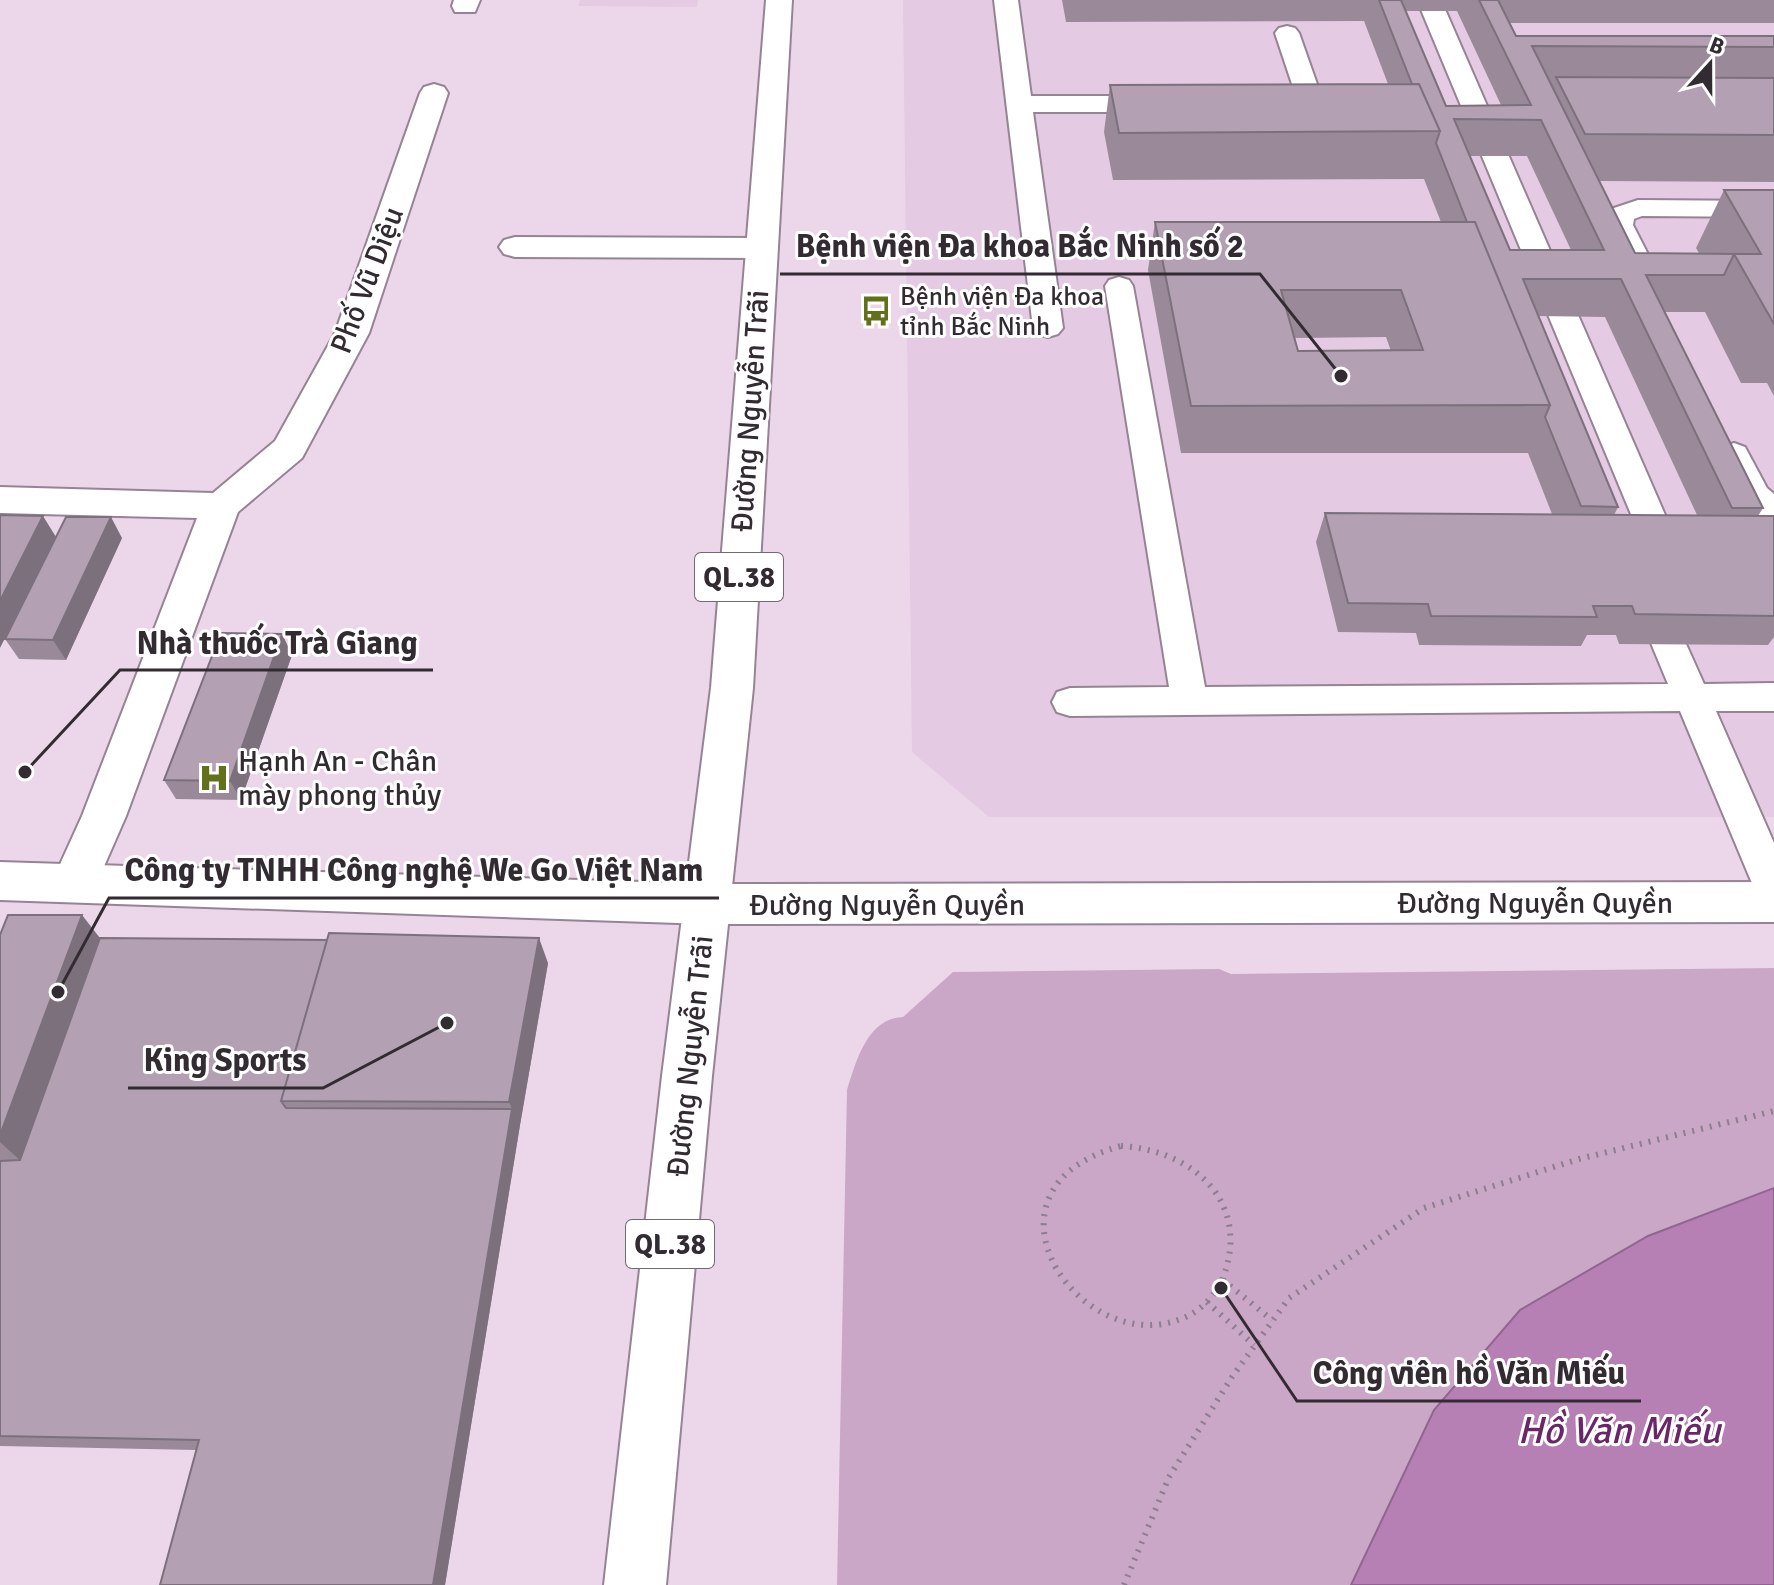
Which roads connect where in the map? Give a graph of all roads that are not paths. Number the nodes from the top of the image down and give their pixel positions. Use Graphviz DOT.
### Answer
graph roads {
  1 [pos="779,0"];
  2 [pos="1006,0"];
  3 [pos="1429,0"];
  4 [pos="1287,33"];
  5 [pos="434,93"];
  6 [pos="1019,104"];
  7 [pos="1188,104"];
  8 [pos="1250,104"];
  9 [pos="1774,209"];
  10 [pos="515,247"];
  11 [pos="761,248"];
  12 [pos="1119,286"];
  13 [pos="1652,291"];
  14 [pos="1048,328"];
  15 [pos="1719,425"];
  16 [pos="0,500"];
  17 [pos="221,506"];
  18 [pos="1774,512"];
  19 [pos="1774,697"];
  20 [pos="1692,698"];
  21 [pos="1189,701"];
  22 [pos="1070,702"];
  23 [pos="0,881"];
  24 [pos="75,882"];
  25 [pos="1774,888"];
  26 [pos="1774,902"];
  27 [pos="707,904"];
  28 [pos="635,1585"];
  1 -- 11 [label="main road, Đường Nguyễn Trãi / QL.38"];
  2 -- 6 [label="lane"];
  3 -- 20 [label="lane"];
  4 -- 8 [label="lane"];
  5 -- 17 [label="main road, Phố Vũ Diệu"];
  6 -- 7 [label="lane"];
  6 -- 14 [label="lane"];
  9 -- 13 [label="lane"];
  10 -- 11 [label="main road"];
  11 -- 27 [label="main road, Đường Nguyễn Trãi / QL.38"];
  12 -- 21 [label="lane"];
  15 -- 18 [label="lane"];
  16 -- 17 [label="main road"];
  17 -- 24 [label="main road, Phố Vũ Diệu"];
  19 -- 20 [label="lane"];
  20 -- 21 [label="lane"];
  20 -- 25 [label="lane"];
  21 -- 22 [label="lane"];
  23 -- 24 [label="main road, Đường Nguyễn Quyền"];
  24 -- 27 [label="main road, Đường Nguyễn Quyền"];
  26 -- 27 [label="main road, Đường Nguyễn Quyền"];
  27 -- 28 [label="main road, Đường Nguyễn Trãi / QL.38"];
}
